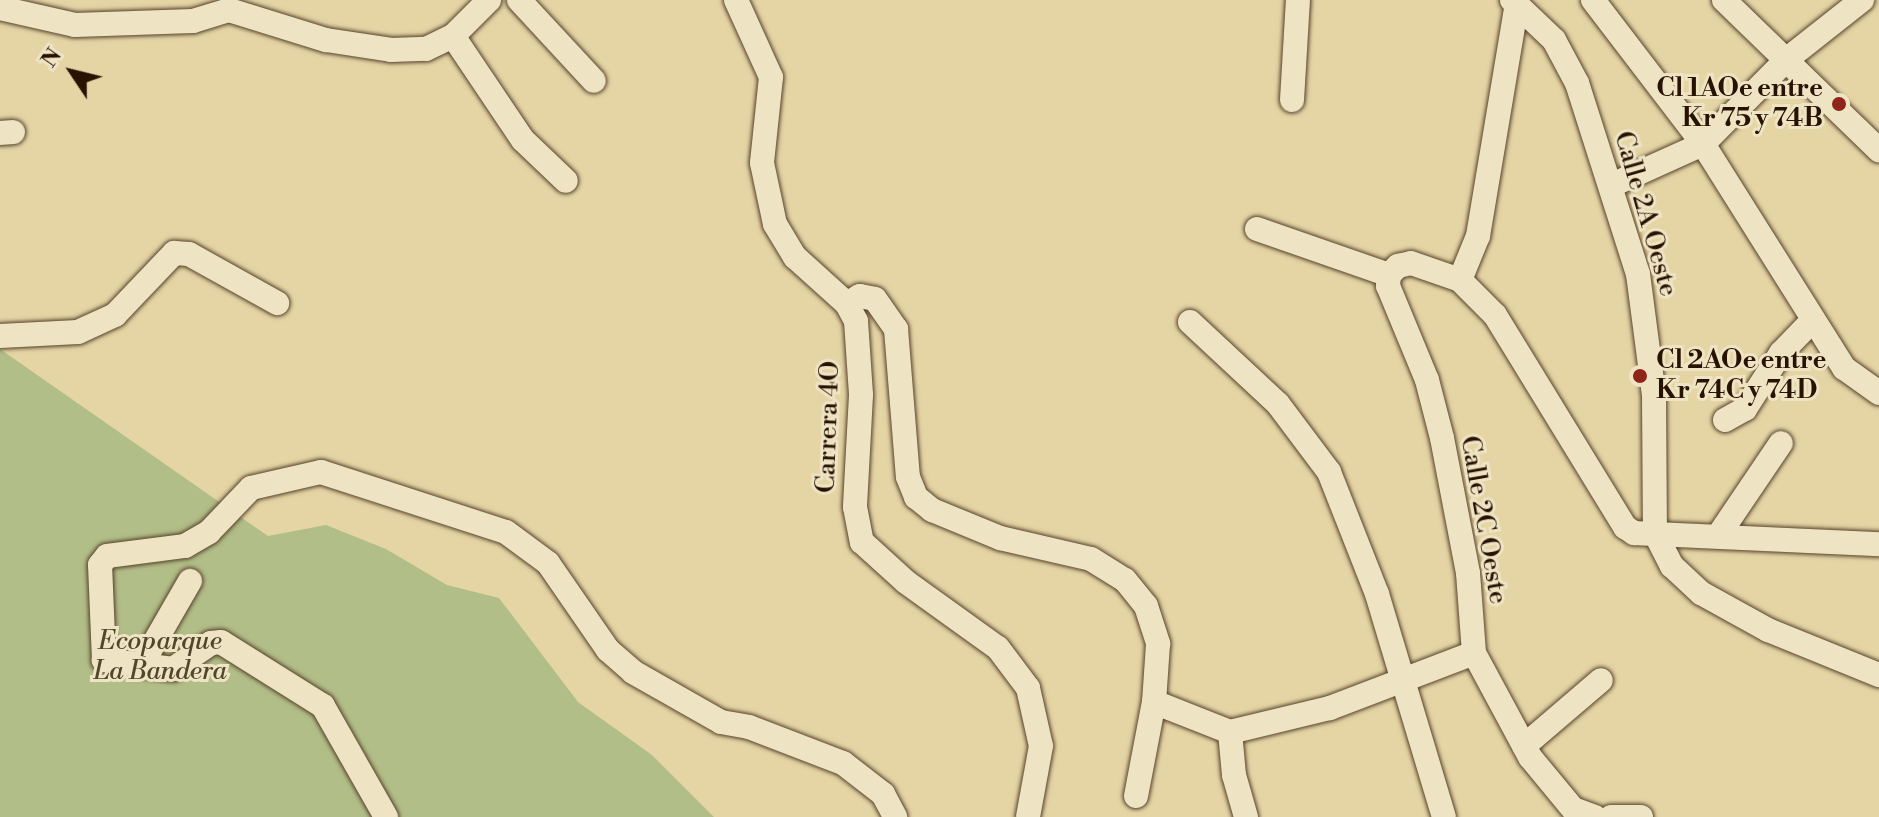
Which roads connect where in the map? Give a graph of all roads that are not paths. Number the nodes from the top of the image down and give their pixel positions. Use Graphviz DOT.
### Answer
graph roads {
  1 [pos="489,0"];
  2 [pos="519,0"];
  3 [pos="736,0"];
  4 [pos="1298,0"];
  5 [pos="1593,0"];
  6 [pos="1724,0"];
  7 [pos="1862,0"];
  8 [pos="1516,1"];
  9 [pos="227,5"];
  10 [pos="0,8"];
  11 [pos="453,36"];
  12 [pos="1786,60"];
  13 [pos="594,81"];
  14 [pos="1292,100"];
  15 [pos="1703,144"];
  16 [pos="1879,150"];
  17 [pos="566,181"];
  18 [pos="1612,185"];
  19 [pos="1257,229"];
  20 [pos="1389,275"];
  21 [pos="1460,280"];
  22 [pos="277,303"];
  23 [pos="847,304"];
  24 [pos="1813,320"];
  25 [pos="1190,322"];
  26 [pos="0,336"];
  27 [pos="1879,393"];
  28 [pos="1725,420"];
  29 [pos="1781,443"];
  30 [pos="1655,533"];
  31 [pos="1718,536"];
  32 [pos="1879,544"];
  33 [pos="190,581"];
  34 [pos="1474,653"];
  35 [pos="142,664"];
  36 [pos="1879,675"];
  37 [pos="1601,680"];
  38 [pos="1402,682"];
  39 [pos="1154,702"];
  40 [pos="1230,732"];
  41 [pos="1524,746"];
  42 [pos="1136,796"];
  43 [pos="386,817"];
  44 [pos="895,817"];
  45 [pos="1028,817"];
  46 [pos="1246,817"];
  47 [pos="1444,817"];
  48 [pos="1595,817"];
  49 [pos="1611,817"];
  50 [pos="1641,817"];
  1 -- 11 [label="street"];
  2 -- 13 [label="street"];
  3 -- 23 [label="street"];
  4 -- 14 [label="street"];
  5 -- 15 [label="street"];
  6 -- 12 [label="street"];
  7 -- 12 [label="street"];
  8 -- 18 [label="street, Calle 2A Oeste"];
  8 -- 21 [label="street"];
  9 -- 10 [label="street"];
  9 -- 11 [label="street"];
  11 -- 17 [label="street"];
  12 -- 15 [label="street"];
  12 -- 16 [label="street"];
  15 -- 18 [label="street"];
  15 -- 24 [label="street"];
  18 -- 30 [label="street, Calle 2A Oeste"];
  19 -- 20 [label="street"];
  20 -- 21 [label="street"];
  20 -- 34 [label="street, Calle 2C Oeste"];
  21 -- 30 [label="street"];
  22 -- 26 [label="street"];
  23 -- 39 [label="street"];
  23 -- 45 [label="street, Carrera 4O"];
  24 -- 27 [label="street"];
  24 -- 28 [label="street"];
  25 -- 38 [label="street"];
  29 -- 31 [label="street"];
  30 -- 31 [label="street"];
  30 -- 36 [label="street, Calle 2A Oeste"];
  31 -- 32 [label="street"];
  33 -- 35 [label="street"];
  34 -- 38 [label="street"];
  34 -- 41 [label="street, Calle 2C Oeste"];
  35 -- 43 [label="street"];
  35 -- 44 [label="street"];
  37 -- 41 [label="street"];
  38 -- 40 [label="street"];
  38 -- 47 [label="street"];
  39 -- 40 [label="street"];
  39 -- 42 [label="street"];
  40 -- 46 [label="street"];
  41 -- 48 [label="street, Calle 2C Oeste"];
  49 -- 50 [label="street"];
}
